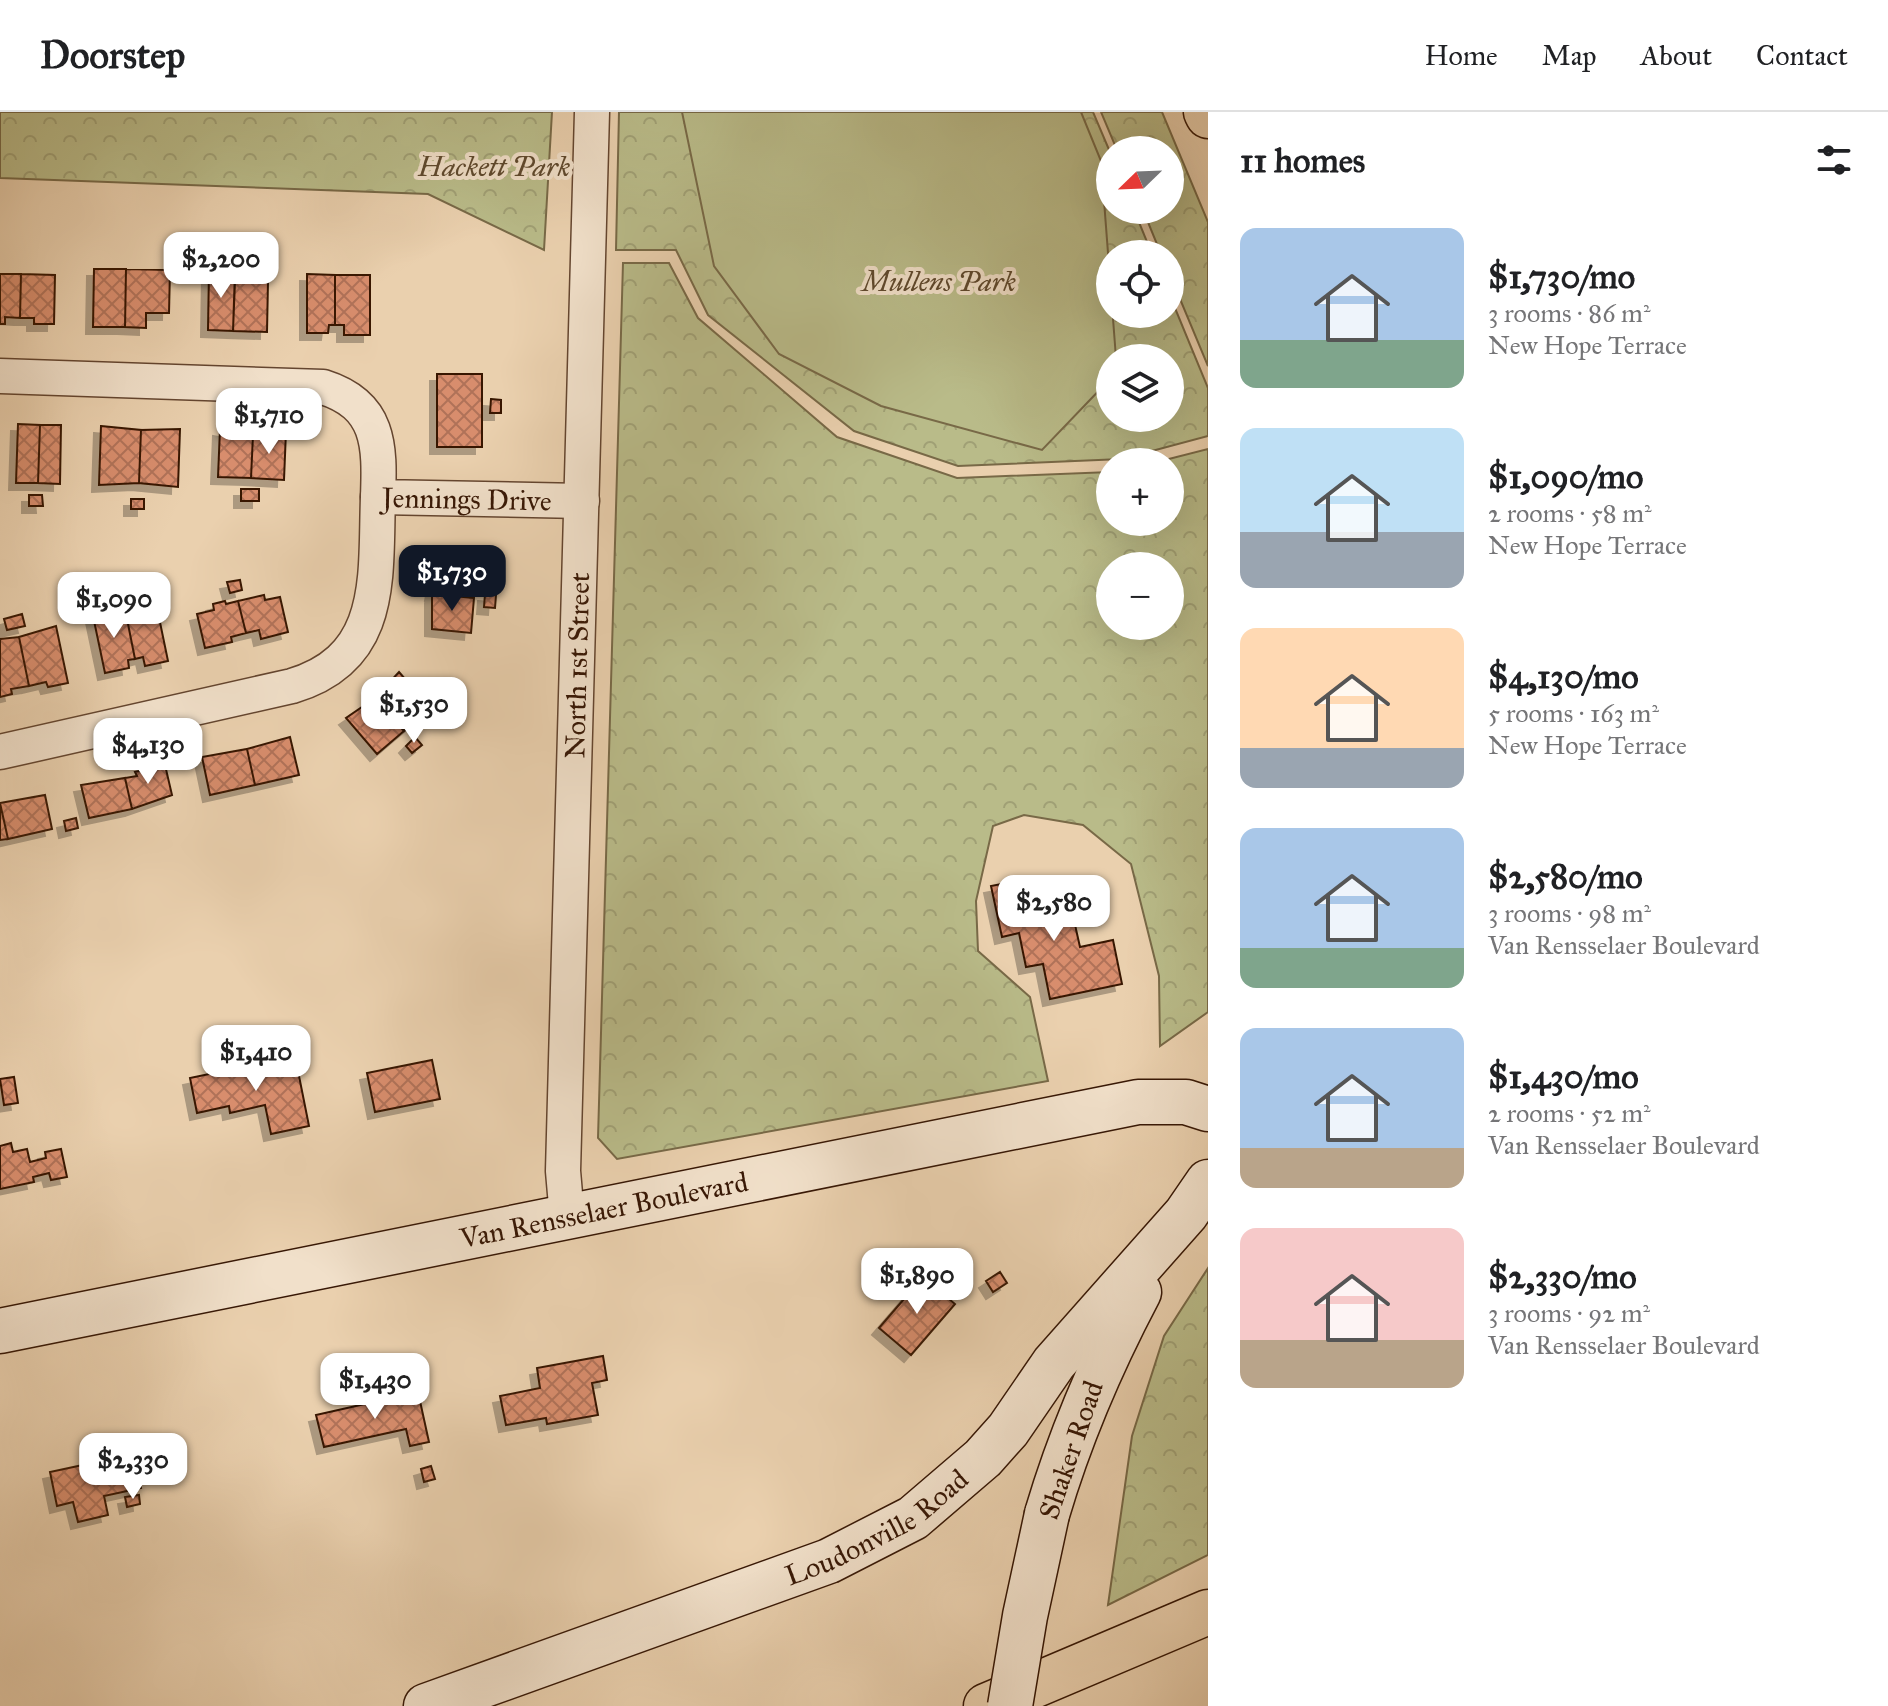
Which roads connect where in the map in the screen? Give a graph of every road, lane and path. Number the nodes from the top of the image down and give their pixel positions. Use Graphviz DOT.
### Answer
graph roads {
  1 [pos="592,112"];
  2 [pos="0,376"];
  3 [pos="378,497"];
  4 [pos="582,501"];
  5 [pos="0,752"];
  6 [pos="1208,1109"];
  7 [pos="1197,1198"];
  8 [pos="567,1217"];
  9 [pos="0,1331"];
  10 [pos="1208,1612"];
  11 [pos="426,1706"];
  12 [pos="986,1706"];
  13 [pos="1010,1706"];
  1 -- 4 [label="street, North 1st Street"];
  2 -- 3 [label="street, Jennings Drive"];
  3 -- 4 [label="street, Jennings Drive"];
  3 -- 5 [label="street"];
  4 -- 8 [label="street, North 1st Street"];
  6 -- 8 [label="street, Van Rensselaer Boulevard"];
  7 -- 11 [label="street, Loudonville Road"];
  7 -- 13 [label="street, Shaker Road, bridge"];
  8 -- 9 [label="street, Van Rensselaer Boulevard"];
  10 -- 12 [label="highway"];
}
